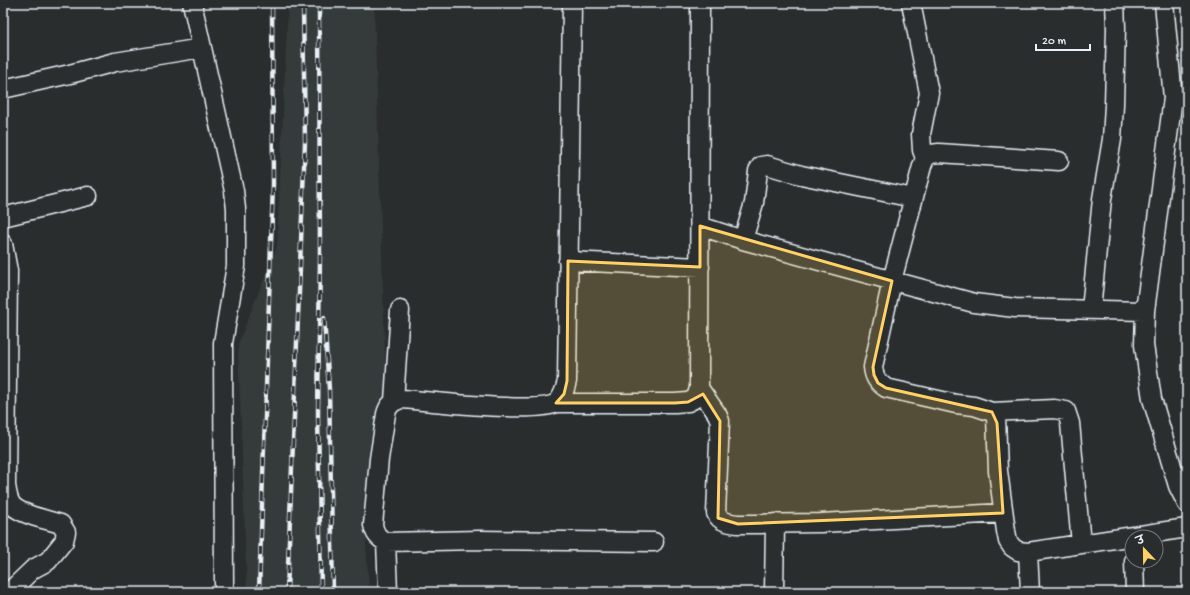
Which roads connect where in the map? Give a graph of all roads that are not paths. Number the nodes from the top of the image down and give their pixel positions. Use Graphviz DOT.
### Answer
graph roads {
  1 [pos="192,3"];
  2 [pos="572,3"];
  3 [pos="700,3"];
  4 [pos="911,3"];
  5 [pos="1115,3"];
  6 [pos="1164,3"];
  7 [pos="202,48"];
  8 [pos="3,89"];
  9 [pos="925,158"];
  10 [pos="1059,161"];
  11 [pos="88,196"];
  12 [pos="913,198"];
  13 [pos="3,217"];
  14 [pos="700,226"];
  15 [pos="743,240"];
  16 [pos="3,244"];
  17 [pos="568,261"];
  18 [pos="700,267"];
  19 [pos="892,281"];
  20 [pos="400,310"];
  21 [pos="1091,310"];
  22 [pos="1145,311"];
  23 [pos="699,388"];
  24 [pos="394,401"];
  25 [pos="556,403"];
  26 [pos="992,412"];
  27 [pos="1187,504"];
  28 [pos="1003,513"];
  29 [pos="775,523"];
  30 [pos="1187,528"];
  31 [pos="1164,531"];
  32 [pos="1124,538"];
  33 [pos="386,542"];
  34 [pos="654,542"];
  35 [pos="1081,544"];
  36 [pos="1028,552"];
  37 [pos="1134,569"];
  38 [pos="9,592"];
  39 [pos="224,592"];
  40 [pos="388,592"];
  41 [pos="774,592"];
  42 [pos="1030,592"];
  43 [pos="1135,592"];
  1 -- 7 [label="street"];
  2 -- 17 [label="street"];
  3 -- 14 [label="street"];
  4 -- 9 [label="street"];
  5 -- 21 [label="street"];
  6 -- 22 [label="street"];
  7 -- 8 [label="street"];
  7 -- 39 [label="street"];
  9 -- 10 [label="street"];
  9 -- 12 [label="street"];
  11 -- 13 [label="street"];
  12 -- 15 [label="street"];
  12 -- 19 [label="street"];
  14 -- 15 [label="street"];
  14 -- 18 [label="street"];
  15 -- 19 [label="street"];
  16 -- 38 [label="street"];
  17 -- 18 [label="street"];
  17 -- 25 [label="street"];
  18 -- 23 [label="street"];
  19 -- 21 [label="street"];
  19 -- 26 [label="street"];
  20 -- 24 [label="street"];
  21 -- 22 [label="street"];
  22 -- 27 [label="street"];
  23 -- 25 [label="street"];
  23 -- 29 [label="street"];
  24 -- 25 [label="street"];
  24 -- 33 [label="street"];
  26 -- 28 [label="street"];
  26 -- 35 [label="street"];
  28 -- 29 [label="street"];
  28 -- 36 [label="street"];
  29 -- 41 [label="street"];
  30 -- 31 [label="street"];
  32 -- 35 [label="street"];
  33 -- 34 [label="street"];
  33 -- 40 [label="street"];
  35 -- 36 [label="street"];
  36 -- 42 [label="street"];
  37 -- 43 [label="street"];
}
